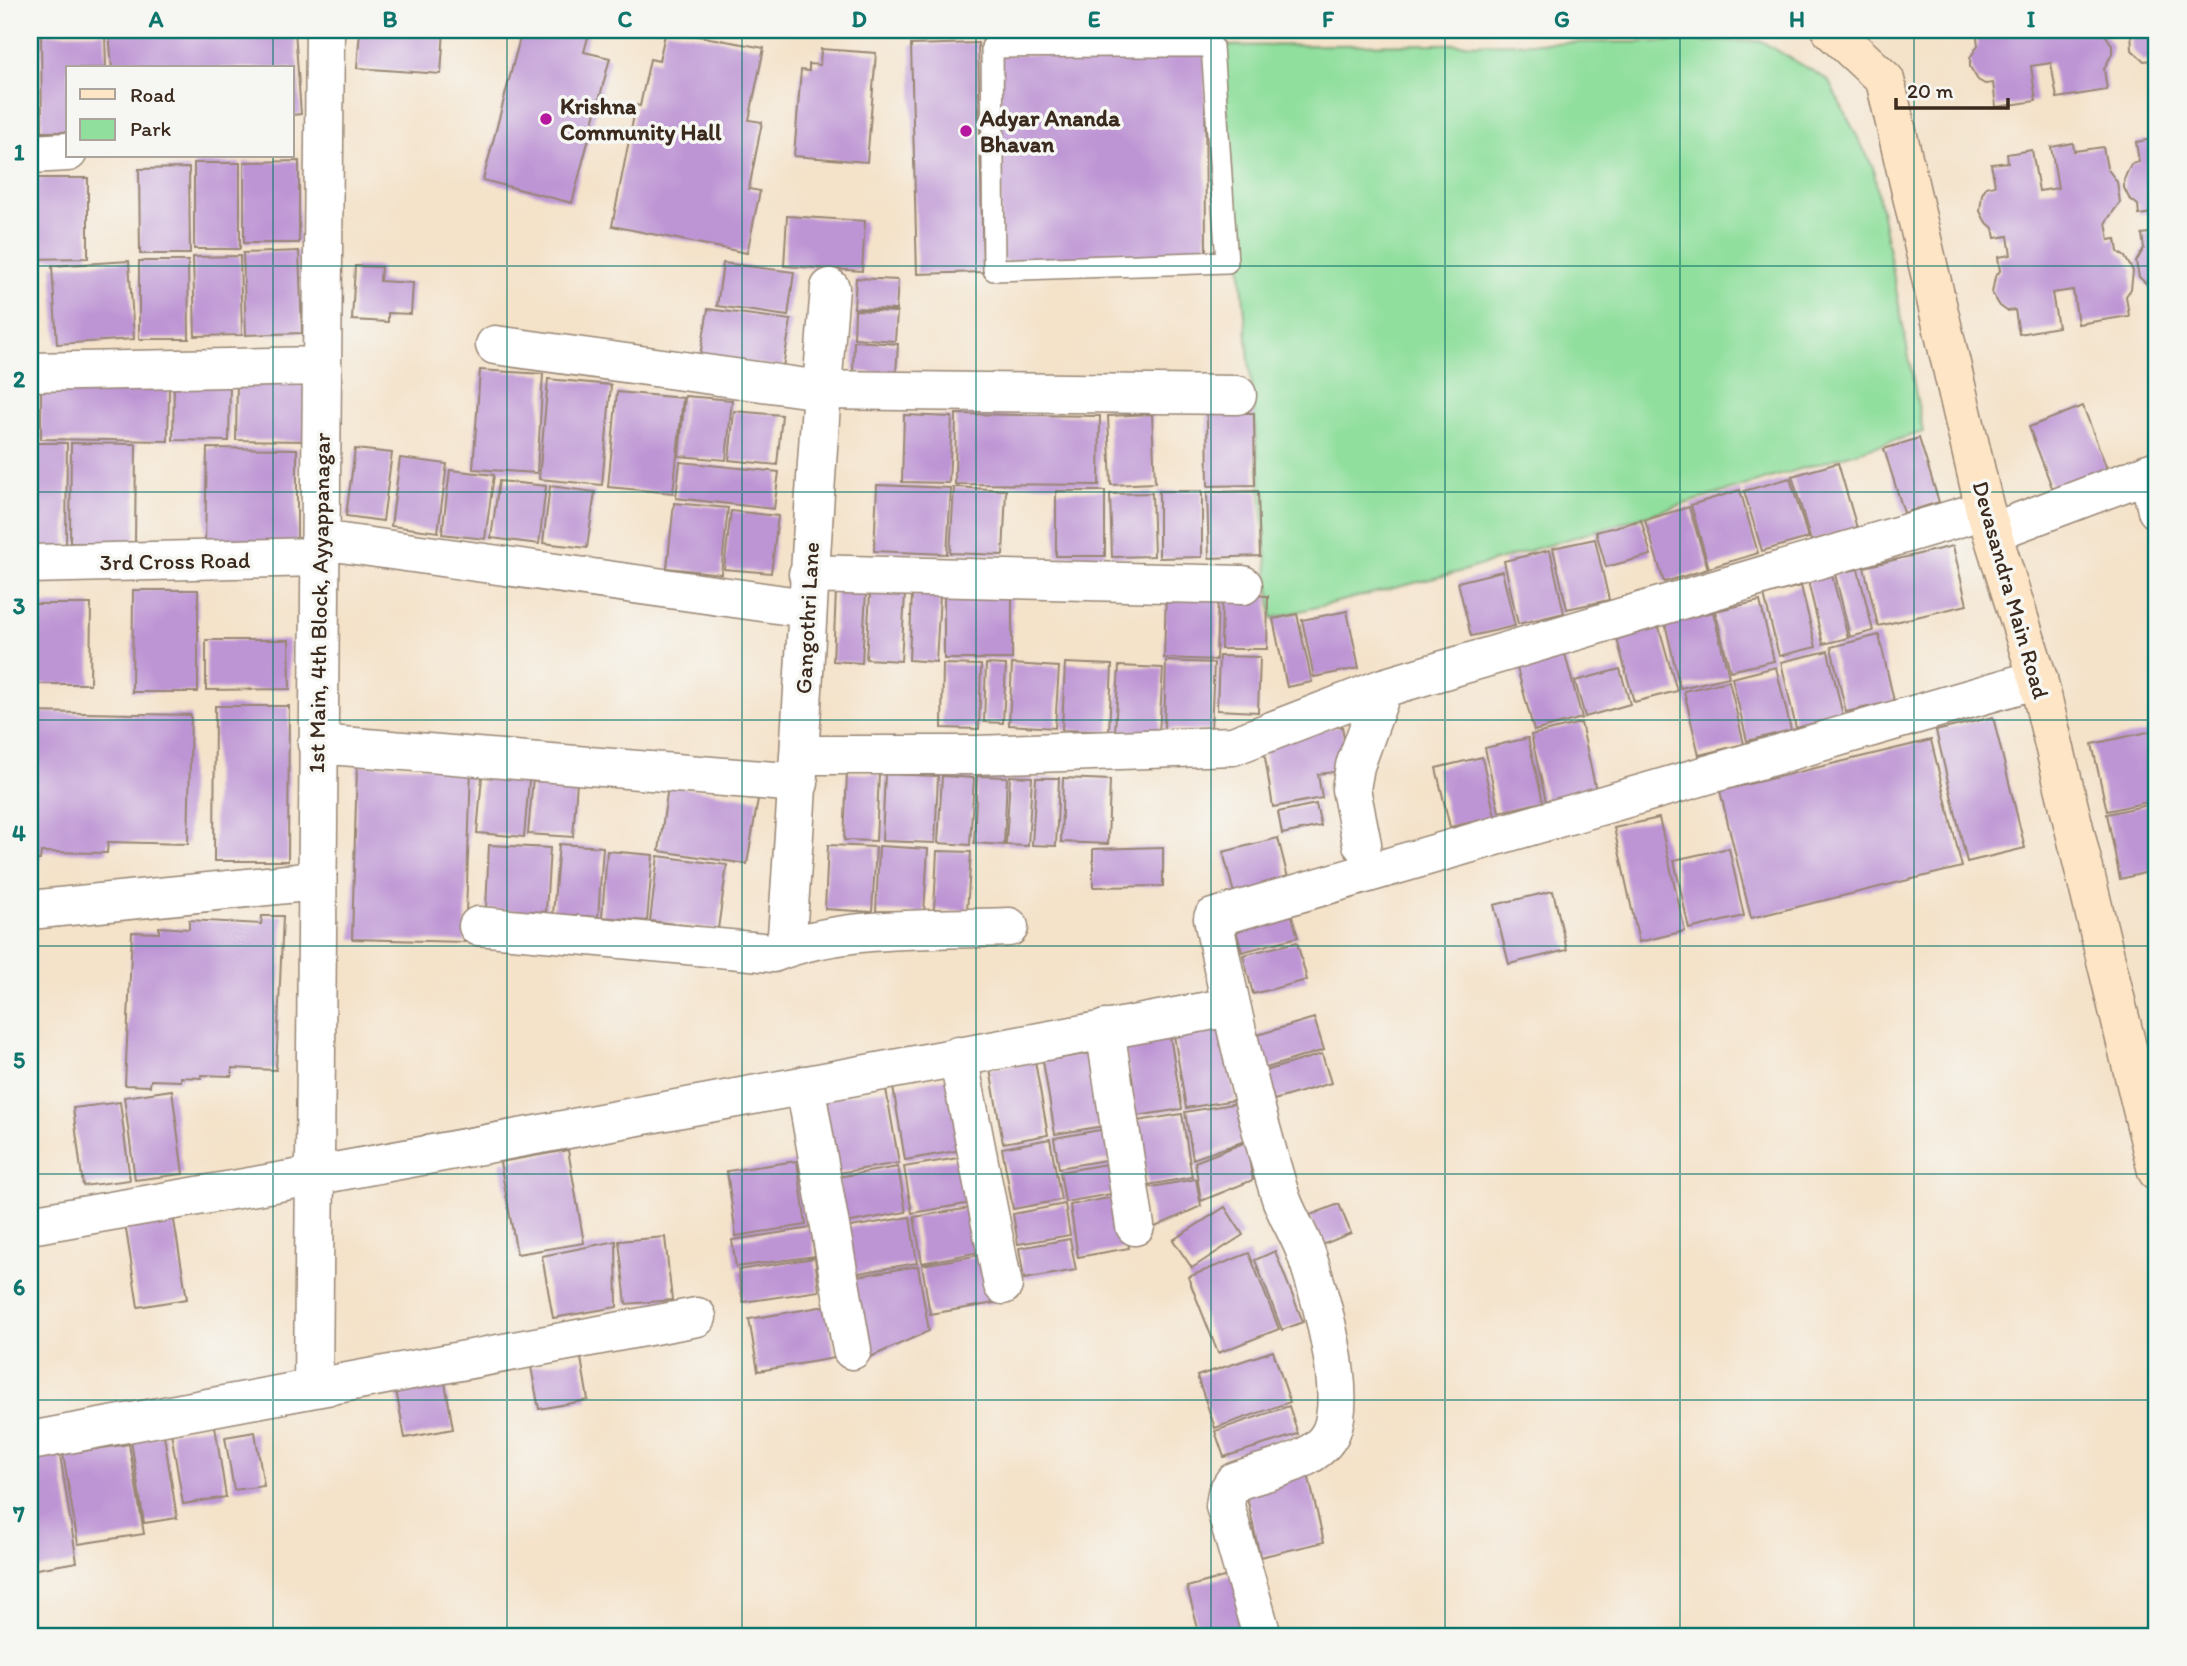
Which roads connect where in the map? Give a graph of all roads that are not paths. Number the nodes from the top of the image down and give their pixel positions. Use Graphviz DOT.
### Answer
graph roads {
  1 [pos="326,30"];
  2 [pos="1831,30"];
  3 [pos="1117,38"];
  4 [pos="308,140"];
  5 [pos="66,152"];
  6 [pos="30,154"];
  7 [pos="830,288"];
  8 [pos="495,345"];
  9 [pos="322,366"];
  10 [pos="30,372"];
  11 [pos="821,390"];
  12 [pos="1237,395"];
  13 [pos="2153,472"];
  14 [pos="2157,510"];
  15 [pos="1989,521"];
  16 [pos="320,549"];
  17 [pos="30,564"];
  18 [pos="1243,585"];
  19 [pos="807,591"];
  20 [pos="2038,679"];
  21 [pos="1383,688"];
  22 [pos="317,744"];
  23 [pos="800,769"];
  24 [pos="1362,844"];
  25 [pos="316,881"];
  26 [pos="30,910"];
  27 [pos="478,926"];
  28 [pos="1009,926"];
  29 [pos="786,948"];
  30 [pos="1230,1007"];
  31 [pos="1105,1030"];
  32 [pos="958,1056"];
  33 [pos="805,1085"];
  34 [pos="2157,1171"];
  35 [pos="313,1176"];
  36 [pos="30,1225"];
  37 [pos="1135,1226"];
  38 [pos="1003,1285"];
  39 [pos="697,1317"];
  40 [pos="852,1350"];
  41 [pos="313,1388"];
  42 [pos="30,1441"];
  43 [pos="1262,1636"];
  1 -- 4 [label="street, 1st Main, 4th Block, Ayyappanagar"];
  2 -- 15 [label="main road, Devasandra Main Road"];
  3 -- 3 [label="lane"];
  4 -- 9 [label="street, 1st Main, 4th Block, Ayyappanagar"];
  5 -- 6 [label="street"];
  7 -- 11 [label="street, Gangothri Lane"];
  8 -- 11 [label="street"];
  9 -- 10 [label="street"];
  9 -- 16 [label="street, 1st Main, 4th Block, Ayyappanagar"];
  11 -- 12 [label="street"];
  11 -- 19 [label="street, Gangothri Lane"];
  13 -- 14 [label="street"];
  13 -- 15 [label="street"];
  15 -- 20 [label="main road, Devasandra Main Road"];
  15 -- 21 [label="street"];
  16 -- 17 [label="street, 3rd Cross Road"];
  16 -- 19 [label="street, 3rd Cross Road"];
  16 -- 22 [label="street, 1st Main, 4th Block, Ayyappanagar"];
  18 -- 19 [label="street, 3rd Cross Road"];
  19 -- 23 [label="street, Gangothri Lane"];
  20 -- 30 [label="street"];
  20 -- 34 [label="main road, Devasandra Main Road"];
  21 -- 23 [label="street"];
  21 -- 24 [label="street"];
  22 -- 23 [label="street"];
  22 -- 25 [label="street, 1st Main, 4th Block, Ayyappanagar"];
  23 -- 29 [label="street, Gangothri Lane"];
  25 -- 26 [label="street"];
  25 -- 35 [label="street, 1st Main, 4th Block, Ayyappanagar"];
  27 -- 29 [label="street"];
  28 -- 29 [label="street"];
  30 -- 31 [label="street"];
  30 -- 43 [label="street"];
  31 -- 32 [label="street"];
  31 -- 37 [label="street"];
  32 -- 33 [label="street"];
  32 -- 38 [label="street"];
  33 -- 35 [label="street"];
  33 -- 40 [label="street"];
  35 -- 36 [label="street"];
  35 -- 41 [label="street, 1st Main, 4th Block, Ayyappanagar"];
  39 -- 41 [label="street"];
  41 -- 42 [label="street"];
}
